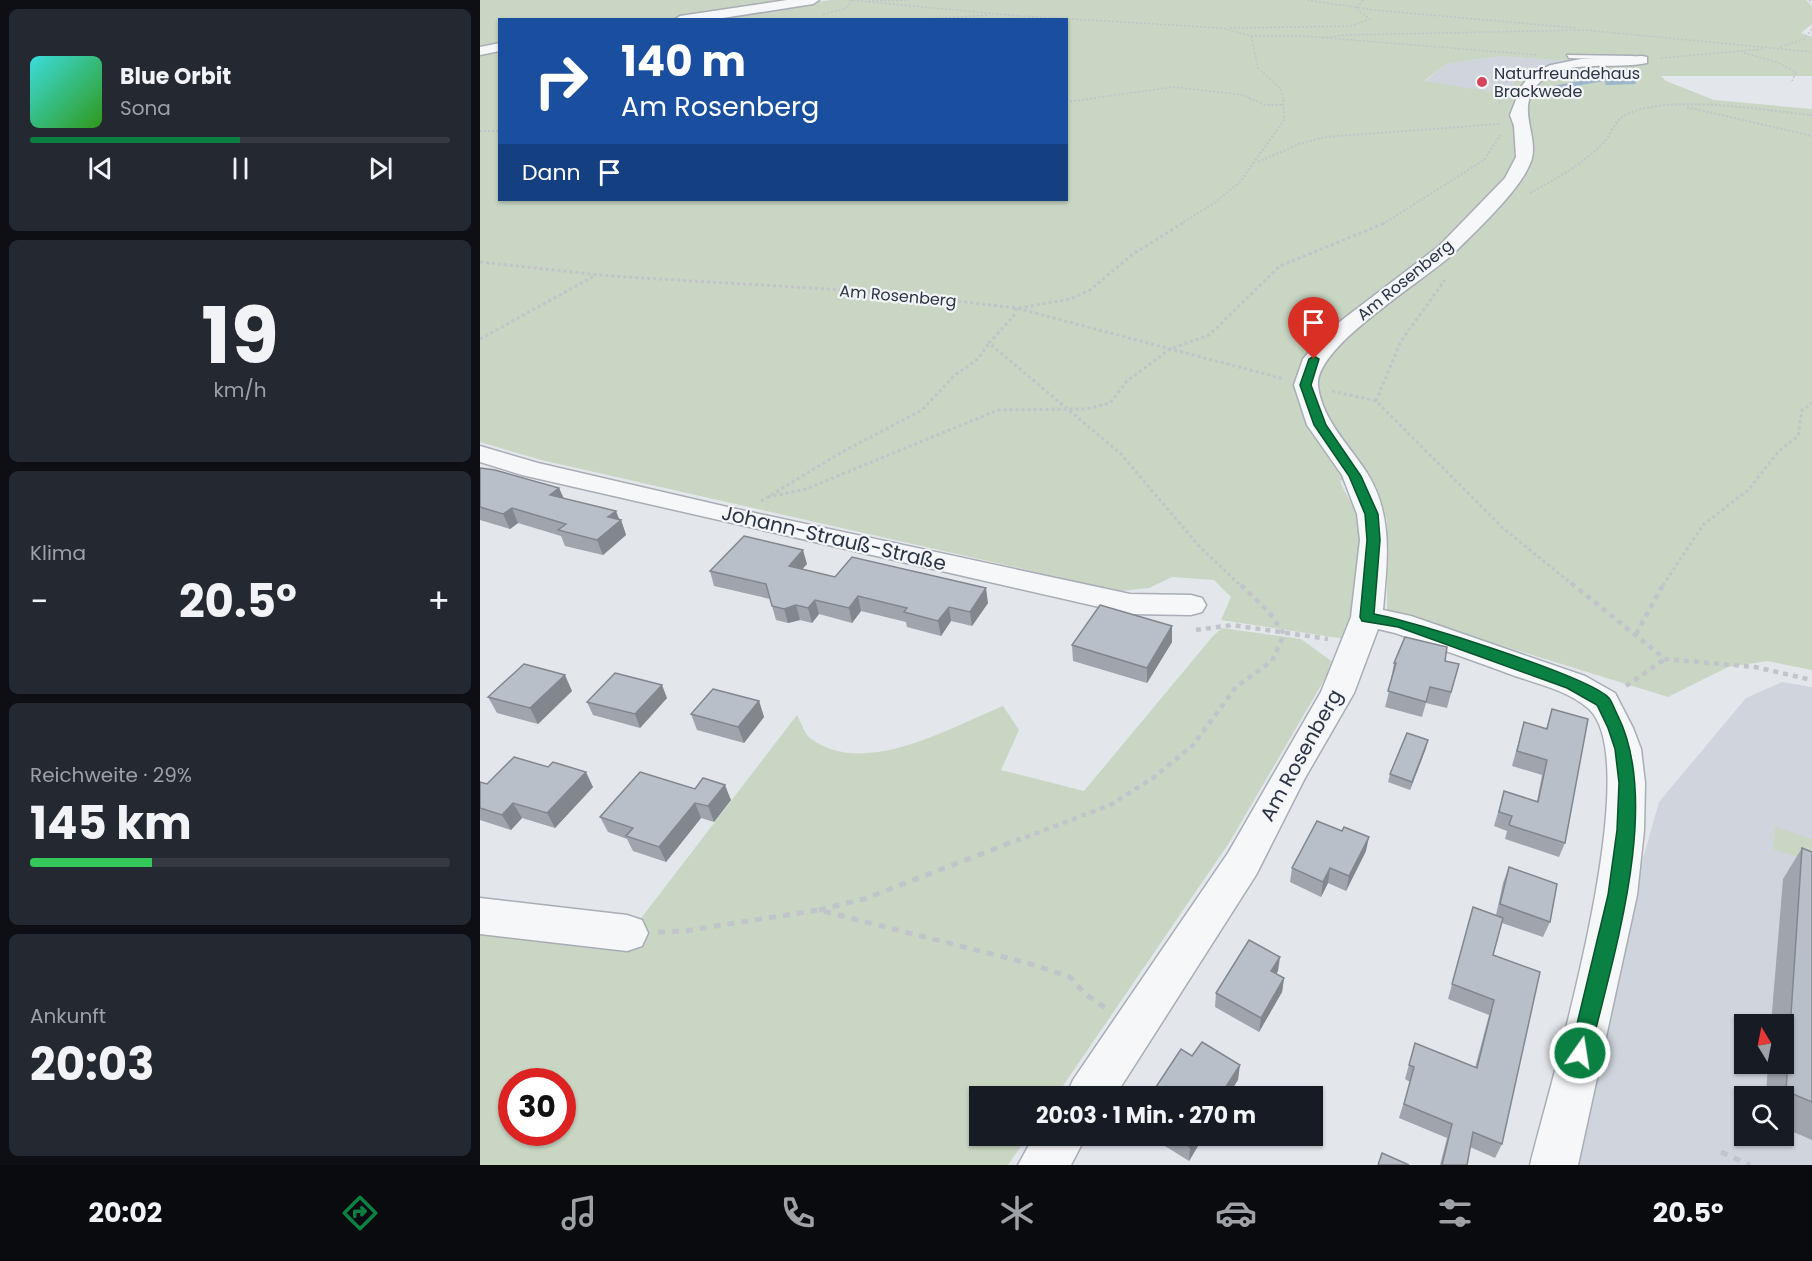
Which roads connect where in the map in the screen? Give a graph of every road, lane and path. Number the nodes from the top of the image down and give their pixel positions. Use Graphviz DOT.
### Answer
graph roads {
  1 [pos="813,0"];
  2 [pos="849,0"];
  3 [pos="909,0"];
  4 [pos="1306,0"];
  5 [pos="1363,0"];
  6 [pos="1809,0"];
  7 [pos="860,2"];
  8 [pos="1812,3"];
  9 [pos="1356,9"];
  10 [pos="995,14"];
  11 [pos="693,18"];
  12 [pos="956,18"];
  13 [pos="1060,18"];
  14 [pos="1068,19"];
  15 [pos="1222,28"];
  16 [pos="1812,29"];
  17 [pos="1587,30"];
  18 [pos="1251,36"];
  19 [pos="1322,38"];
  20 [pos="498,47"];
  21 [pos="1772,48"];
  22 [pos="480,51"];
  23 [pos="1740,52"];
  24 [pos="1812,52"];
  25 [pos="1569,56"];
  26 [pos="1642,60"];
  27 [pos="1792,81"];
  28 [pos="1068,102"];
  29 [pos="1675,104"];
  30 [pos="1284,105"];
  31 [pos="1812,116"];
  32 [pos="1522,128"];
  33 [pos="480,131"];
  34 [pos="498,131"];
  35 [pos="1812,136"];
  36 [pos="1256,162"];
  37 [pos="1543,186"];
  38 [pos="480,262"];
  39 [pos="597,274"];
  40 [pos="1446,279"];
  41 [pos="1016,308"];
  42 [pos="480,339"];
  43 [pos="989,343"];
  44 [pos="1170,349"];
  45 [pos="1306,385"];
  46 [pos="1376,402"];
  47 [pos="1812,403"];
  48 [pos="1069,410"];
  49 [pos="480,454"];
  50 [pos="768,497"];
  51 [pos="736,517"];
  52 [pos="1191,605"];
  53 [pos="1361,629"];
  54 [pos="1284,634"];
  55 [pos="1636,634"];
  56 [pos="1665,659"];
  57 [pos="1812,680"];
  58 [pos="1603,702"];
  59 [pos="819,910"];
  60 [pos="480,916"];
  61 [pos="627,933"];
  62 [pos="1134,1028"];
  63 [pos="1096,1086"];
  64 [pos="1055,1146"];
  65 [pos="1721,1152"];
  66 [pos="1042,1165"];
  67 [pos="1554,1165"];
  68 [pos="1750,1165"];
  1 -- 11 [label="street"];
  2 -- 7 [label="path"];
  3 -- 7 [label="path"];
  4 -- 9 [label="path"];
  5 -- 9 [label="path"];
  6 -- 8 [label="path"];
  7 -- 10 [label="path"];
  9 -- 15 [label="path"];
  9 -- 17 [label="path"];
  10 -- 12 [label="path"];
  10 -- 13 [label="path"];
  14 -- 15 [label="path"];
  15 -- 18 [label="path"];
  16 -- 21 [label="path"];
  17 -- 19 [label="path"];
  17 -- 21 [label="path"];
  18 -- 19 [label="path"];
  18 -- 30 [label="path"];
  19 -- 25 [label="path"];
  20 -- 22 [label="street"];
  21 -- 23 [label="path"];
  21 -- 24 [label="path"];
  23 -- 26 [label="path"];
  23 -- 27 [label="path"];
  25 -- 26 [label="lane"];
  26 -- 32 [label="street, Am Rosenberg"];
  28 -- 30 [label="path"];
  29 -- 31 [label="path"];
  29 -- 35 [label="path"];
  29 -- 37 [label="path"];
  30 -- 36 [label="path"];
  32 -- 36 [label="path"];
  32 -- 44 [label="path"];
  32 -- 45 [label="street, Am Rosenberg"];
  33 -- 34 [label="path"];
  36 -- 41 [label="path"];
  38 -- 39 [label="path, Am Rosenberg"];
  39 -- 41 [label="path, Am Rosenberg"];
  39 -- 42 [label="path"];
  40 -- 46 [label="path"];
  41 -- 43 [label="path"];
  41 -- 44 [label="path, Am Rosenberg"];
  43 -- 48 [label="path"];
  43 -- 50 [label="path"];
  44 -- 45 [label="path, Am Rosenberg"];
  44 -- 48 [label="path"];
  45 -- 46 [label="path"];
  45 -- 53 [label="street, Am Rosenberg"];
  46 -- 55 [label="path"];
  47 -- 55 [label="path"];
  48 -- 50 [label="path"];
  48 -- 54 [label="path"];
  49 -- 51 [label="street, Johann-Strauß-Straße"];
  50 -- 51 [label="path"];
  51 -- 52 [label="street, Johann-Strauß-Straße"];
  52 -- 54 [label="path"];
  53 -- 54 [label="path"];
  53 -- 58 [label="street"];
  53 -- 62 [label="street, Am Rosenberg"];
  54 -- 59 [label="path"];
  55 -- 56 [label="path"];
  56 -- 57 [label="path"];
  56 -- 58 [label="path"];
  58 -- 67 [label="street"];
  59 -- 61 [label="path"];
  59 -- 62 [label="path"];
  60 -- 61 [label="street"];
  62 -- 63 [label="street, Am Rosenberg"];
  64 -- 66 [label="street"];
  65 -- 68 [label="path"];
}
